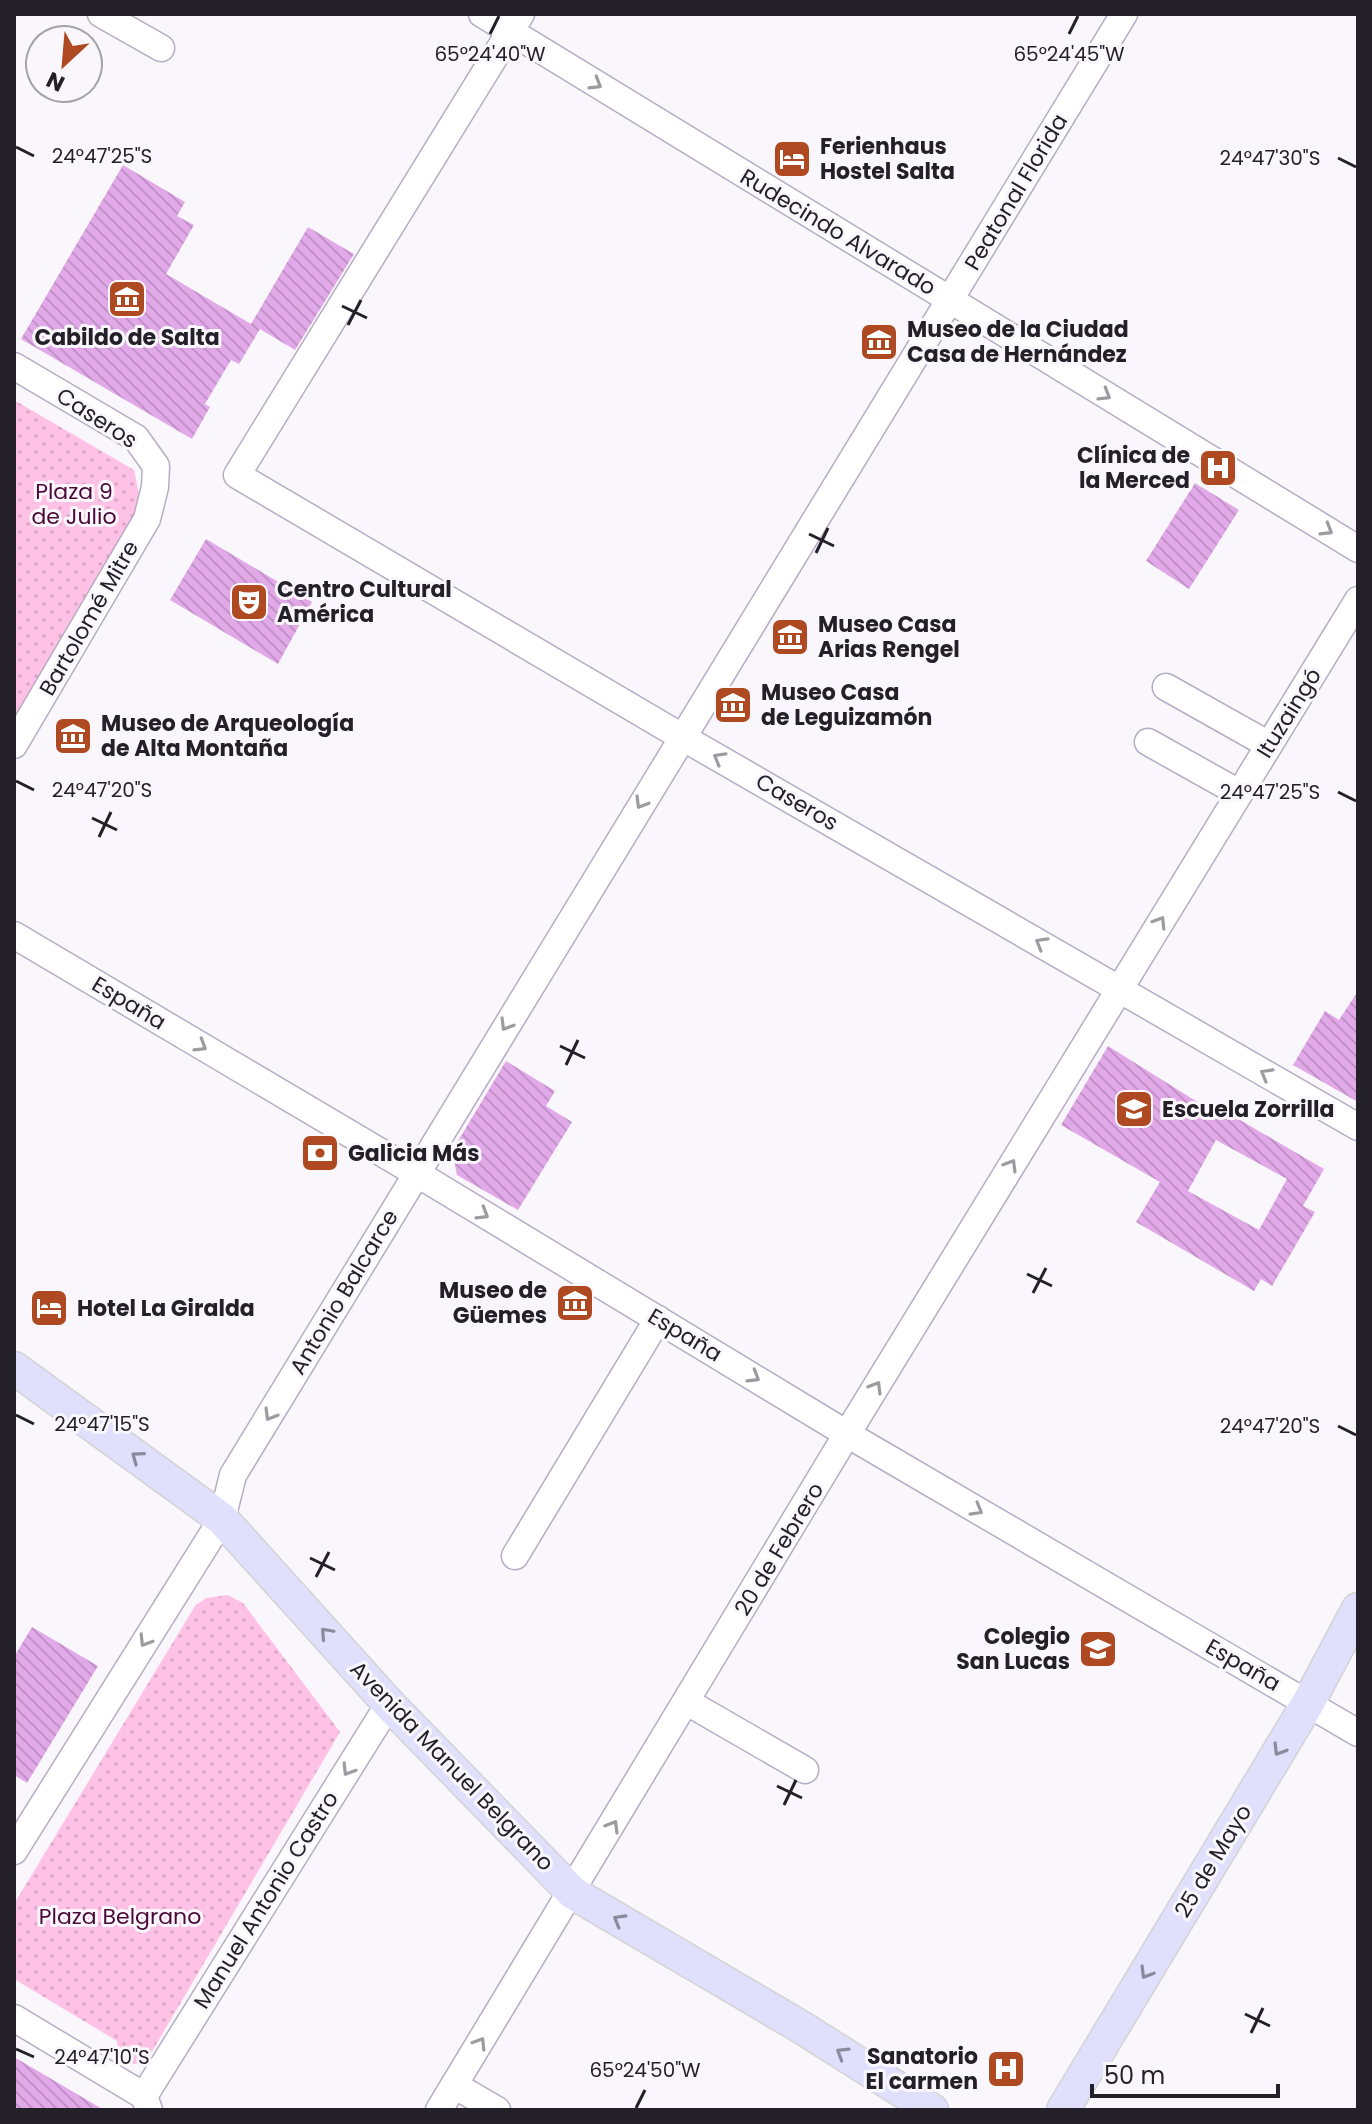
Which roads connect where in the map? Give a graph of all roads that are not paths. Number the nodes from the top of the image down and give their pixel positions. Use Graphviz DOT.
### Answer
graph roads {
  1 [pos="101,14"];
  2 [pos="482,14"];
  3 [pos="1124,14"];
  4 [pos="516,23"];
  5 [pos="161,48"];
  6 [pos="951,300"];
  7 [pos="14,366"];
  8 [pos="155,487"];
  9 [pos="1358,549"];
  10 [pos="1358,600"];
  11 [pos="1166,687"];
  12 [pos="682,737"];
  13 [pos="1148,742"];
  14 [pos="14,745"];
  15 [pos="1269,745"];
  16 [pos="1239,793"];
  17 [pos="14,935"];
  18 [pos="1119,988"];
  19 [pos="1358,1127"];
  20 [pos="416,1173"];
  21 [pos="658,1319"];
  22 [pos="14,1368"];
  23 [pos="847,1434"];
  24 [pos="222,1519"];
  25 [pos="515,1556"];
  26 [pos="1358,1609"];
  27 [pos="687,1702"];
  28 [pos="1308,1703"];
  29 [pos="389,1704"];
  30 [pos="1358,1733"];
  31 [pos="805,1770"];
  32 [pos="14,1851"];
  33 [pos="573,1893"];
  34 [pos="14,2018"];
  35 [pos="454,2085"];
  36 [pos="146,2103"];
  37 [pos="439,2110"];
  38 [pos="497,2110"];
  39 [pos="932,2110"];
  40 [pos="1063,2110"];
  1 -- 5 [label="street"];
  2 -- 4 [label="street, Rudecindo Alvarado"];
  3 -- 6 [label="street, Peatonal Florida"];
  4 -- 6 [label="street, Rudecindo Alvarado, one-way"];
  4 -- 12 [label="street, Caseros"];
  6 -- 9 [label="street, Rudecindo Alvarado, one-way"];
  6 -- 12 [label="street, Peatonal Florida"];
  7 -- 8 [label="street, Caseros"];
  8 -- 14 [label="street, Bartolomé Mitre"];
  10 -- 15 [label="street, Ituzaingó"];
  11 -- 15 [label="street"];
  18 -- 12 [label="street, Caseros, one-way"];
  12 -- 20 [label="street, Antonio Balcarce, one-way"];
  13 -- 16 [label="street"];
  15 -- 16 [label="street, Ituzaingó"];
  18 -- 16 [label="street, Ituzaingó, one-way"];
  17 -- 20 [label="street, España, one-way"];
  19 -- 18 [label="street, Caseros, one-way"];
  23 -- 18 [label="street, 20 de Febrero, one-way"];
  20 -- 21 [label="street, España, one-way"];
  20 -- 24 [label="street, Antonio Balcarce, one-way"];
  21 -- 23 [label="street, España, one-way"];
  21 -- 25 [label="street"];
  24 -- 22 [label="main road, Avenida Manuel Belgrano, one-way"];
  23 -- 27 [label="street, 20 de Febrero"];
  23 -- 28 [label="street, España, one-way"];
  29 -- 24 [label="main road, Avenida Manuel Belgrano, one-way"];
  24 -- 32 [label="street, Antonio Balcarce, one-way"];
  26 -- 28 [label="main road, 25 de Mayo"];
  27 -- 31 [label="street"];
  33 -- 27 [label="street, 20 de Febrero, one-way"];
  28 -- 30 [label="street, España"];
  28 -- 40 [label="main road, 25 de Mayo, one-way"];
  29 -- 33 [label="main road, Avenida Manuel Belgrano"];
  29 -- 36 [label="street, Manuel Antonio Castro, one-way"];
  35 -- 33 [label="street, 20 de Febrero, one-way"];
  39 -- 33 [label="main road, Avenida Manuel Belgrano, one-way"];
  34 -- 36 [label="street"];
  35 -- 37 [label="street, 20 de Febrero"];
  35 -- 38 [label="street"];
}
